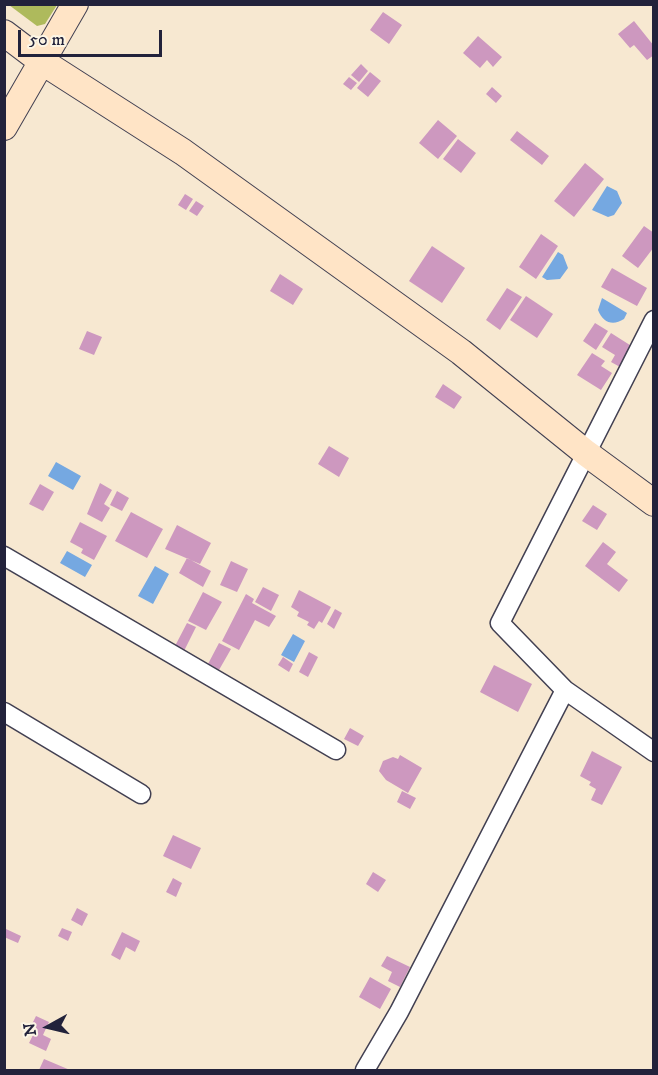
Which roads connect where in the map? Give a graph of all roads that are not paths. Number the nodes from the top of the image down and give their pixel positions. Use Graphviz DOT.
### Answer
graph roads {
  1 [pos="75,4"];
  2 [pos="4,33"];
  3 [pos="41,61"];
  4 [pos="4,127"];
  5 [pos="654,320"];
  6 [pos="586,453"];
  7 [pos="654,503"];
  8 [pos="4,556"];
  9 [pos="565,690"];
  10 [pos="4,712"];
  11 [pos="336,750"];
  12 [pos="654,752"];
  13 [pos="141,794"];
  14 [pos="365,1071"];
  1 -- 3 [label="street"];
  2 -- 3 [label="street"];
  3 -- 4 [label="street"];
  3 -- 6 [label="street"];
  5 -- 6 [label="street"];
  6 -- 7 [label="street"];
  6 -- 9 [label="street"];
  8 -- 11 [label="street"];
  9 -- 12 [label="street"];
  9 -- 14 [label="street"];
  10 -- 13 [label="street"];
}
